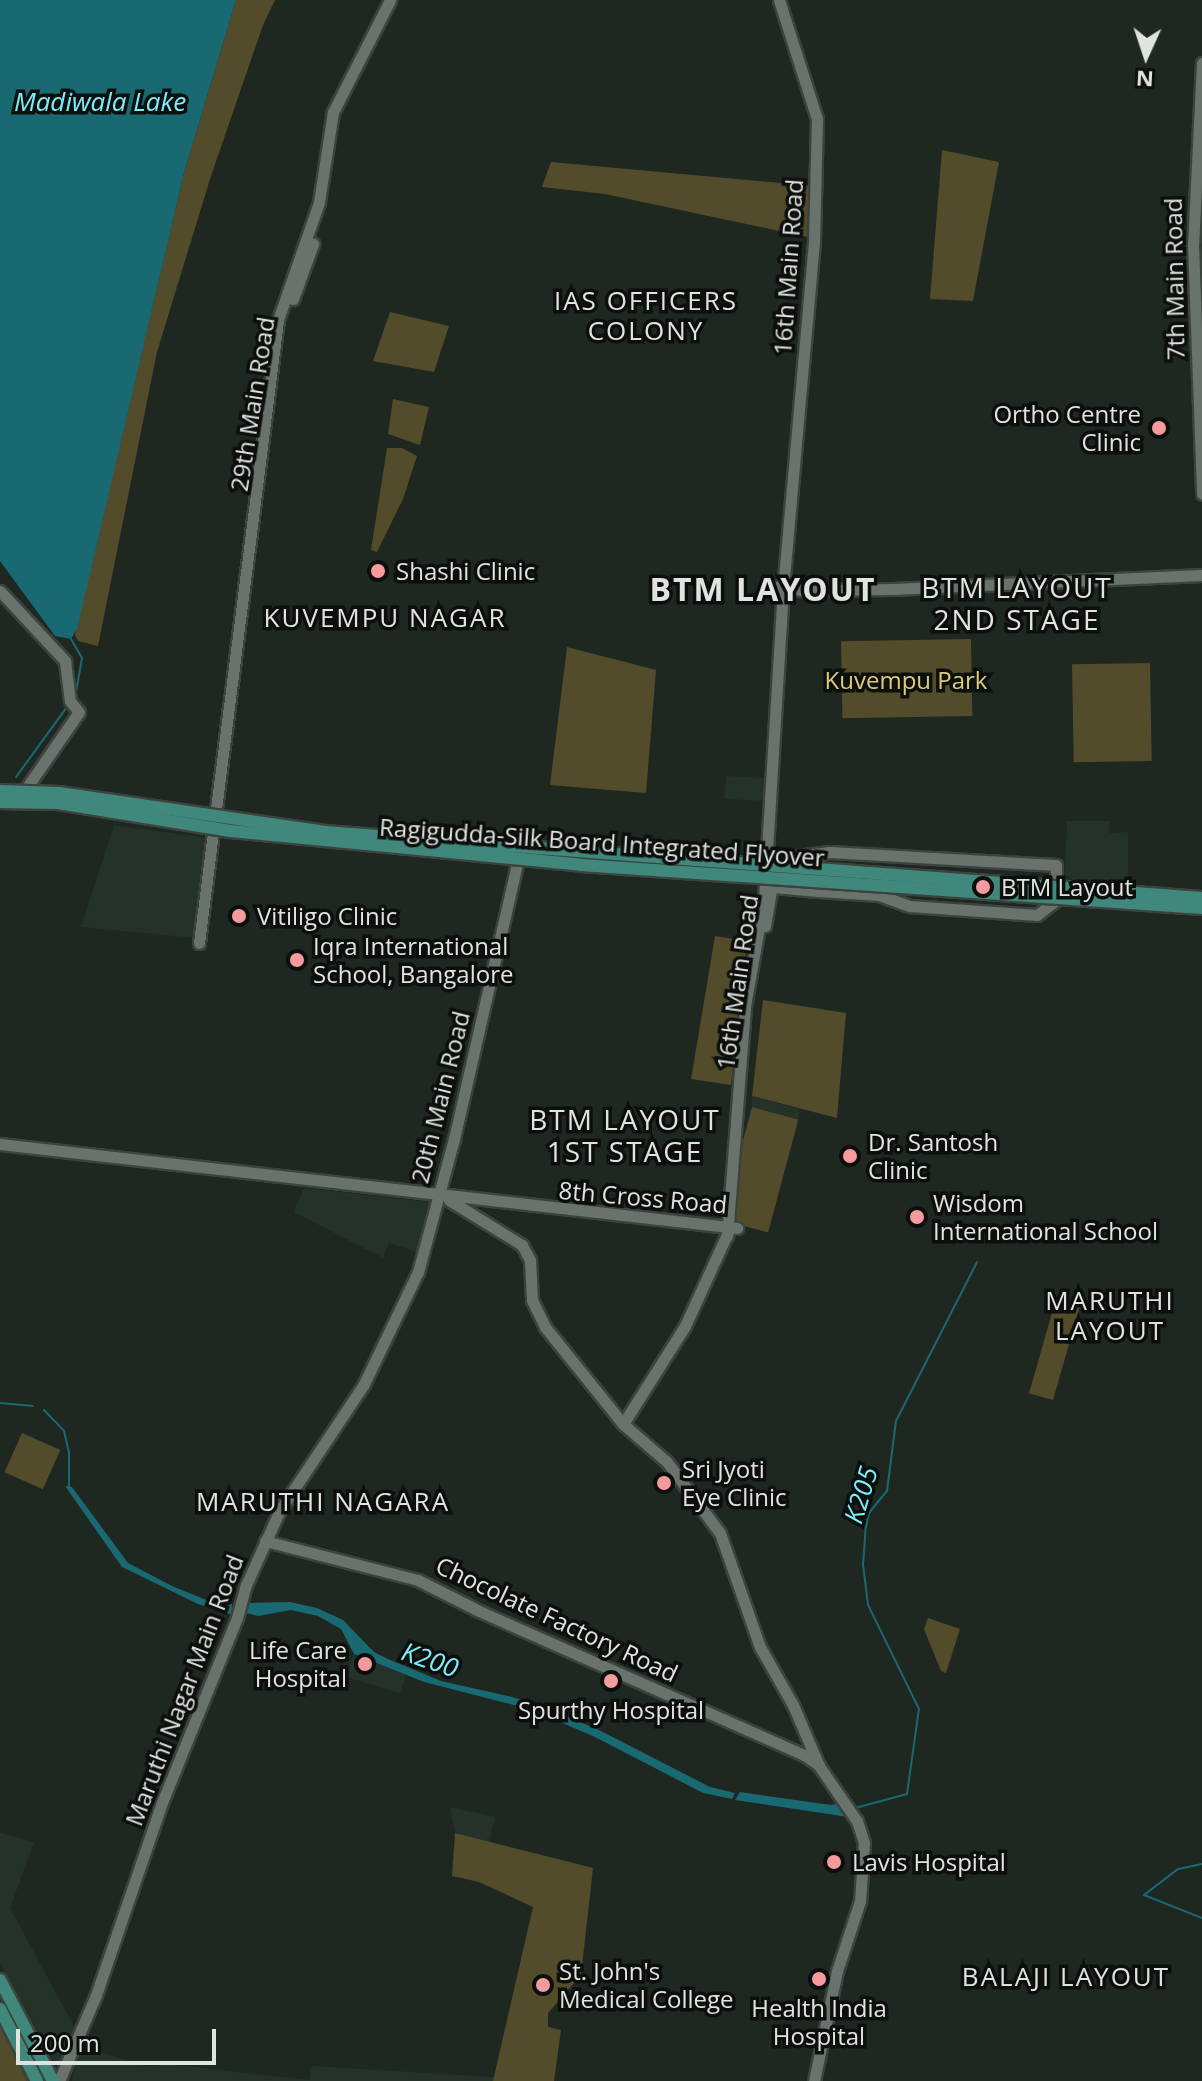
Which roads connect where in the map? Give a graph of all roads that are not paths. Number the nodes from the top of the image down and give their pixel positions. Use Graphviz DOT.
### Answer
graph roads {
  1 [pos="390,0"];
  2 [pos="397,0"];
  3 [pos="779,0"];
  4 [pos="1202,63"];
  5 [pos="262,453"];
  6 [pos="1202,494"];
  7 [pos="1202,572"];
  8 [pos="787,587"];
  9 [pos="0,591"];
  10 [pos="1,787"];
  11 [pos="27,787"];
  12 [pos="0,802"];
  13 [pos="777,861"];
  14 [pos="517,864"];
  15 [pos="1056,883"];
  16 [pos="773,887"];
  17 [pos="1202,898"];
  18 [pos="1055,901"];
  19 [pos="1202,908"];
  20 [pos="199,943"];
  21 [pos="0,1144"];
  22 [pos="440,1197"];
  23 [pos="727,1228"];
  24 [pos="623,1424"];
  25 [pos="265,1541"];
  26 [pos="819,1766"];
  27 [pos="0,1980"];
  28 [pos="0,2009"];
  29 [pos="37,2081"];
  30 [pos="53,2081"];
  31 [pos="59,2081"];
  32 [pos="814,2081"];
  1 -- 5 [label="main road, 29th Main Road"];
  2 -- 5 [label="main road, 29th Main Road"];
  3 -- 8 [label="main road, 16th Main Road"];
  4 -- 6 [label="main road, 7th Main Road"];
  5 -- 20 [label="main road, 29th Main Road"];
  7 -- 8 [label="main road"];
  8 -- 13 [label="main road, 16th Main Road"];
  9 -- 11 [label="main road"];
  10 -- 17 [label="main road, bridge"];
  12 -- 19 [label="main road, Ragigudda-Silk Board Integrated Flyover, bridge"];
  13 -- 15 [label="main road"];
  13 -- 16 [label="main road, 16th Main Road"];
  13 -- 23 [label="main road, 16th Main Road"];
  14 -- 22 [label="main road, 20th Main Road"];
  16 -- 18 [label="main road"];
  16 -- 23 [label="main road, 16th Main Road"];
  21 -- 22 [label="main road, 8th Cross Road"];
  22 -- 23 [label="main road, 8th Cross Road"];
  22 -- 24 [label="main road"];
  22 -- 25 [label="main road, Maruthi Nagar Main Road"];
  23 -- 24 [label="main road, 16th Main Road"];
  24 -- 26 [label="main road"];
  25 -- 26 [label="main road, Chocolate Factory Road"];
  25 -- 31 [label="main road, Maruthi Nagar Main Road"];
  26 -- 32 [label="main road"];
  27 -- 30 [label="main road"];
  28 -- 29 [label="main road"];
}
